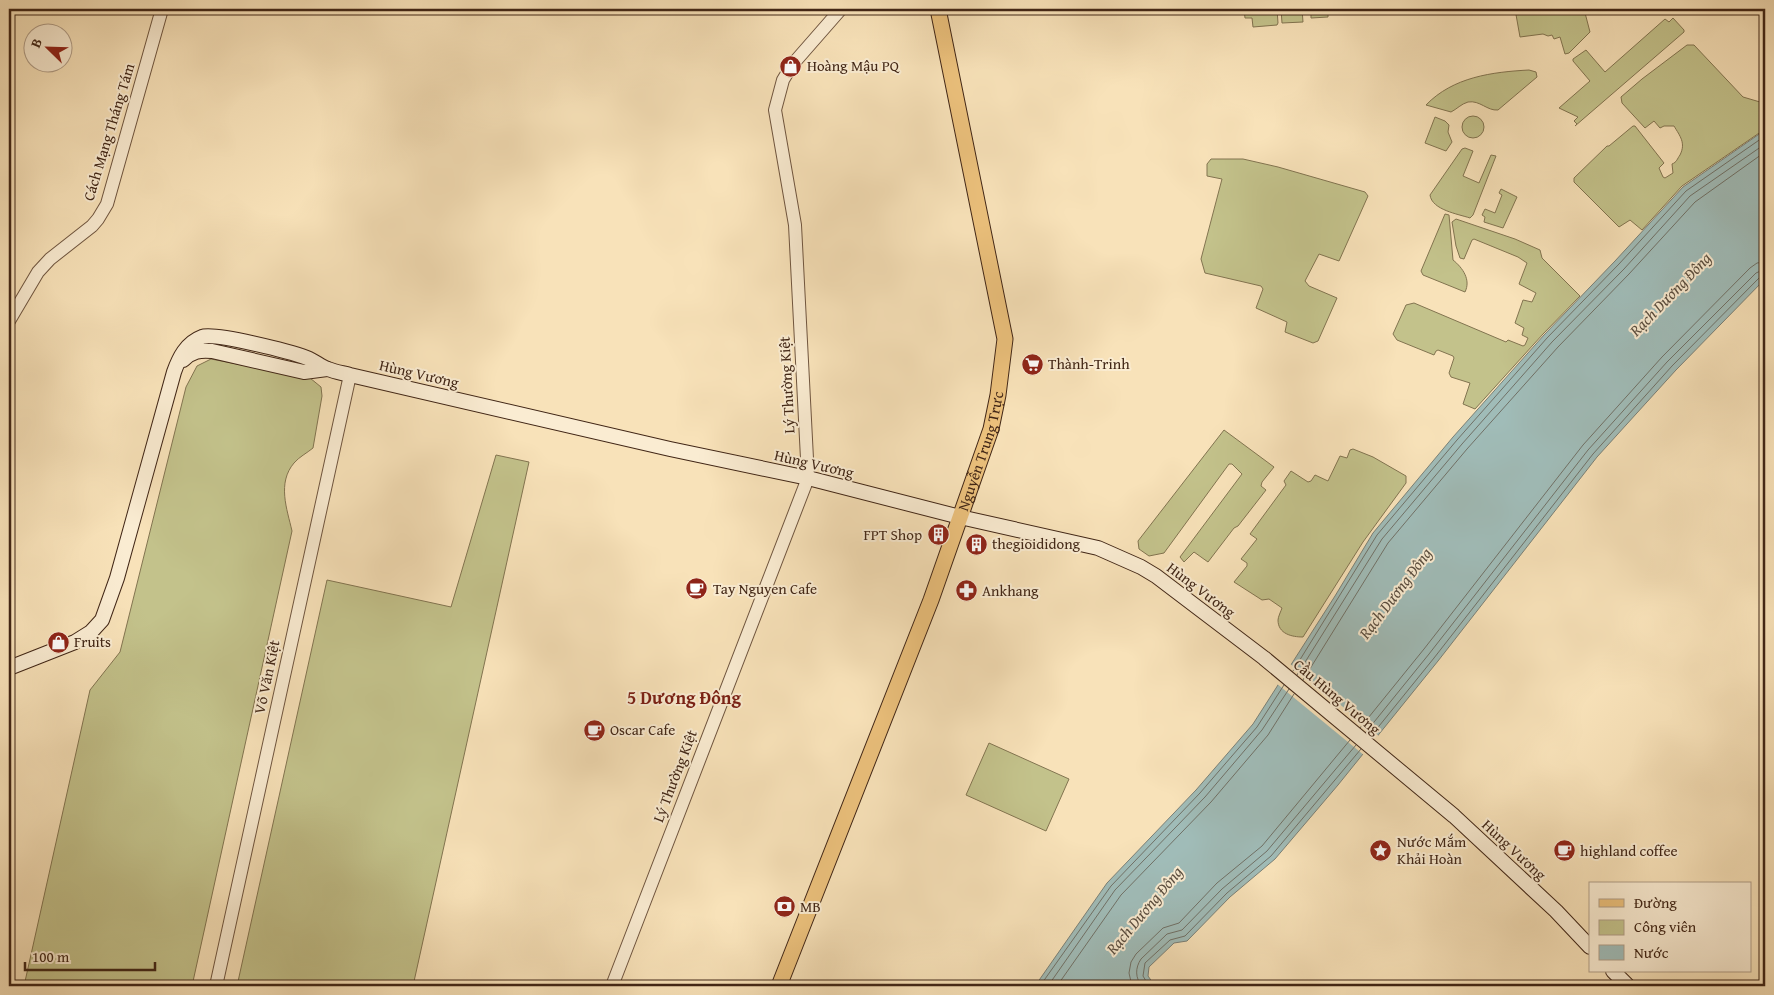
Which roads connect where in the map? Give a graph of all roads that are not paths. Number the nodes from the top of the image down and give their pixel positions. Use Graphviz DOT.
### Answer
graph roads {
  1 [pos="162,9"];
  2 [pos="841,9"];
  3 [pos="938,9"];
  4 [pos="9,321"];
  5 [pos="350,375"];
  6 [pos="808,478"];
  7 [pos="960,517"];
  8 [pos="1264,658"];
  9 [pos="9,668"];
  10 [pos="1388,762"];
  11 [pos="1589,946"];
  12 [pos="1614,972"];
  13 [pos="216,986"];
  14 [pos="612,986"];
  15 [pos="779,986"];
  16 [pos="1628,986"];
  1 -- 4 [label="street, Cách Mạng Tháng Tám"];
  2 -- 6 [label="street, Lý Thường Kiệt"];
  3 -- 7 [label="main road, Nguyễn Trung Trực"];
  5 -- 6 [label="main road, Hùng Vương"];
  5 -- 9 [label="main road, Hùng Vương"];
  5 -- 13 [label="street, Võ Văn Kiệt"];
  6 -- 7 [label="main road, Hùng Vương"];
  6 -- 14 [label="street, Lý Thường Kiệt"];
  7 -- 8 [label="main road, Hùng Vương"];
  7 -- 15 [label="main road, Nguyễn Trung Trực"];
  8 -- 10 [label="main road, Cầu Hùng Vương"];
  10 -- 11 [label="main road, Hùng Vương"];
  12 -- 16 [label="main road"];
}
